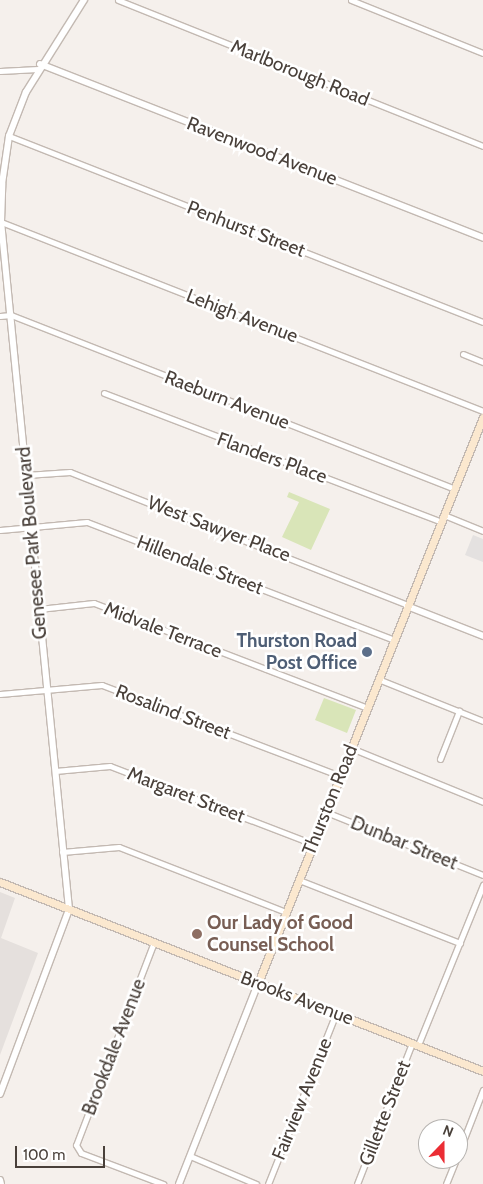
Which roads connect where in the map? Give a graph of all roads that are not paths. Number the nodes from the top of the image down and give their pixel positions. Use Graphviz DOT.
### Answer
graph roads {
  1 [pos="84,0"];
  2 [pos="118,0"];
  3 [pos="351,0"];
  4 [pos="483,53"];
  5 [pos="39,66"];
  6 [pos="0,71"];
  7 [pos="9,136"];
  8 [pos="8,144"];
  9 [pos="0,145"];
  10 [pos="483,146"];
  11 [pos="2,222"];
  12 [pos="483,238"];
  13 [pos="11,315"];
  14 [pos="0,316"];
  15 [pos="483,322"];
  16 [pos="463,354"];
  17 [pos="483,362"];
  18 [pos="104,393"];
  19 [pos="483,411"];
  20 [pos="482,421"];
  21 [pos="26,474"];
  22 [pos="454,489"];
  23 [pos="442,519"];
  24 [pos="30,527"];
  25 [pos="0,530"];
  26 [pos="483,531"];
  27 [pos="408,606"];
  28 [pos="39,609"];
  29 [pos="483,636"];
  30 [pos="394,640"];
  31 [pos="378,679"];
  32 [pos="46,689"];
  33 [pos="0,694"];
  34 [pos="367,708"];
  35 [pos="459,711"];
  36 [pos="483,721"];
  37 [pos="351,748"];
  38 [pos="440,759"];
  39 [pos="55,771"];
  40 [pos="340,776"];
  41 [pos="483,802"];
  42 [pos="326,812"];
  43 [pos="313,844"];
  44 [pos="62,852"];
  45 [pos="483,874"];
  46 [pos="299,880"];
  47 [pos="0,882"];
  48 [pos="483,885"];
  49 [pos="69,909"];
  50 [pos="286,912"];
  51 [pos="154,942"];
  52 [pos="460,943"];
  53 [pos="258,983"];
  54 [pos="336,1013"];
  55 [pos="415,1044"];
  56 [pos="482,1067"];
  57 [pos="483,1090"];
  58 [pos="0,1094"];
  59 [pos="468,1128"];
  60 [pos="190,1156"];
  61 [pos="452,1169"];
  62 [pos="0,1180"];
  63 [pos="1,1184"];
  64 [pos="162,1184"];
  65 [pos="179,1184"];
  66 [pos="256,1184"];
  67 [pos="268,1184"];
  68 [pos="358,1184"];
  69 [pos="446,1184"];
  1 -- 5 [label="street, Genesee Park Boulevard"];
  2 -- 10 [label="street, Marlborough Road"];
  3 -- 4 [label="street"];
  5 -- 6 [label="street, Ravenwood Avenue"];
  5 -- 7 [label="street, Genesee Park Boulevard"];
  5 -- 12 [label="street, Ravenwood Avenue"];
  7 -- 8 [label="street, Genesee Park Boulevard"];
  7 -- 15 [label="street, Penhurst Street"];
  8 -- 9 [label="street"];
  8 -- 11 [label="street, Genesee Park Boulevard"];
  11 -- 13 [label="street, Genesee Park Boulevard"];
  11 -- 19 [label="street, Lehigh Avenue"];
  13 -- 14 [label="street, Raeburn Avenue"];
  13 -- 21 [label="street, Genesee Park Boulevard"];
  13 -- 22 [label="street, Raeburn Avenue"];
  16 -- 17 [label="street"];
  18 -- 23 [label="street, Flanders Place"];
  20 -- 22 [label="main road, Thurston Road"];
  21 -- 24 [label="street, Genesee Park Boulevard"];
  21 -- 27 [label="street, West Sawyer Place"];
  22 -- 23 [label="main road, Thurston Road"];
  23 -- 26 [label="street, Flanders Place"];
  23 -- 27 [label="main road, Thurston Road"];
  24 -- 25 [label="street, Hillendale Street"];
  24 -- 28 [label="street, Genesee Park Boulevard"];
  24 -- 30 [label="street, Hillendale Street"];
  27 -- 29 [label="street"];
  27 -- 30 [label="main road, Thurston Road"];
  28 -- 32 [label="street, Genesee Park Boulevard"];
  28 -- 34 [label="street, Midvale Terrace"];
  30 -- 31 [label="main road, Thurston Road"];
  31 -- 34 [label="main road, Thurston Road"];
  31 -- 35 [label="street"];
  32 -- 33 [label="street, Rosalind Street"];
  32 -- 39 [label="street, Genesee Park Boulevard"];
  32 -- 40 [label="street, Rosalind Street"];
  34 -- 37 [label="main road, Thurston Road"];
  35 -- 36 [label="street"];
  35 -- 38 [label="street"];
  37 -- 40 [label="main road, Thurston Road"];
  37 -- 41 [label="street"];
  39 -- 43 [label="street, Margaret Street"];
  39 -- 44 [label="street, Genesee Park Boulevard"];
  40 -- 42 [label="main road, Thurston Road"];
  42 -- 43 [label="main road, Thurston Road"];
  42 -- 45 [label="street, Dunbar Street"];
  43 -- 46 [label="main road, Thurston Road"];
  44 -- 49 [label="street, Genesee Park Boulevard"];
  44 -- 50 [label="street"];
  46 -- 50 [label="main road, Thurston Road"];
  46 -- 52 [label="street"];
  47 -- 49 [label="main road, Brooks Avenue"];
  48 -- 52 [label="street, Gillette Street"];
  49 -- 51 [label="main road, Brooks Avenue"];
  49 -- 58 [label="street, Genesee Park Boulevard"];
  50 -- 53 [label="main road, Thurston Road"];
  51 -- 53 [label="main road, Brooks Avenue"];
  51 -- 64 [label="street, Brookdale Avenue"];
  52 -- 55 [label="street, Gillette Street"];
  53 -- 54 [label="main road, Brooks Avenue"];
  53 -- 60 [label="street, Thurston Road"];
  54 -- 55 [label="main road, Brooks Avenue"];
  54 -- 67 [label="street, Fairview Avenue"];
  55 -- 56 [label="main road, Brooks Avenue"];
  55 -- 68 [label="street, Gillette Street"];
  57 -- 59 [label="street"];
  60 -- 65 [label="street, Thurston Road"];
  60 -- 66 [label="street"];
  61 -- 69 [label="street"];
  62 -- 63 [label="street"];
}
